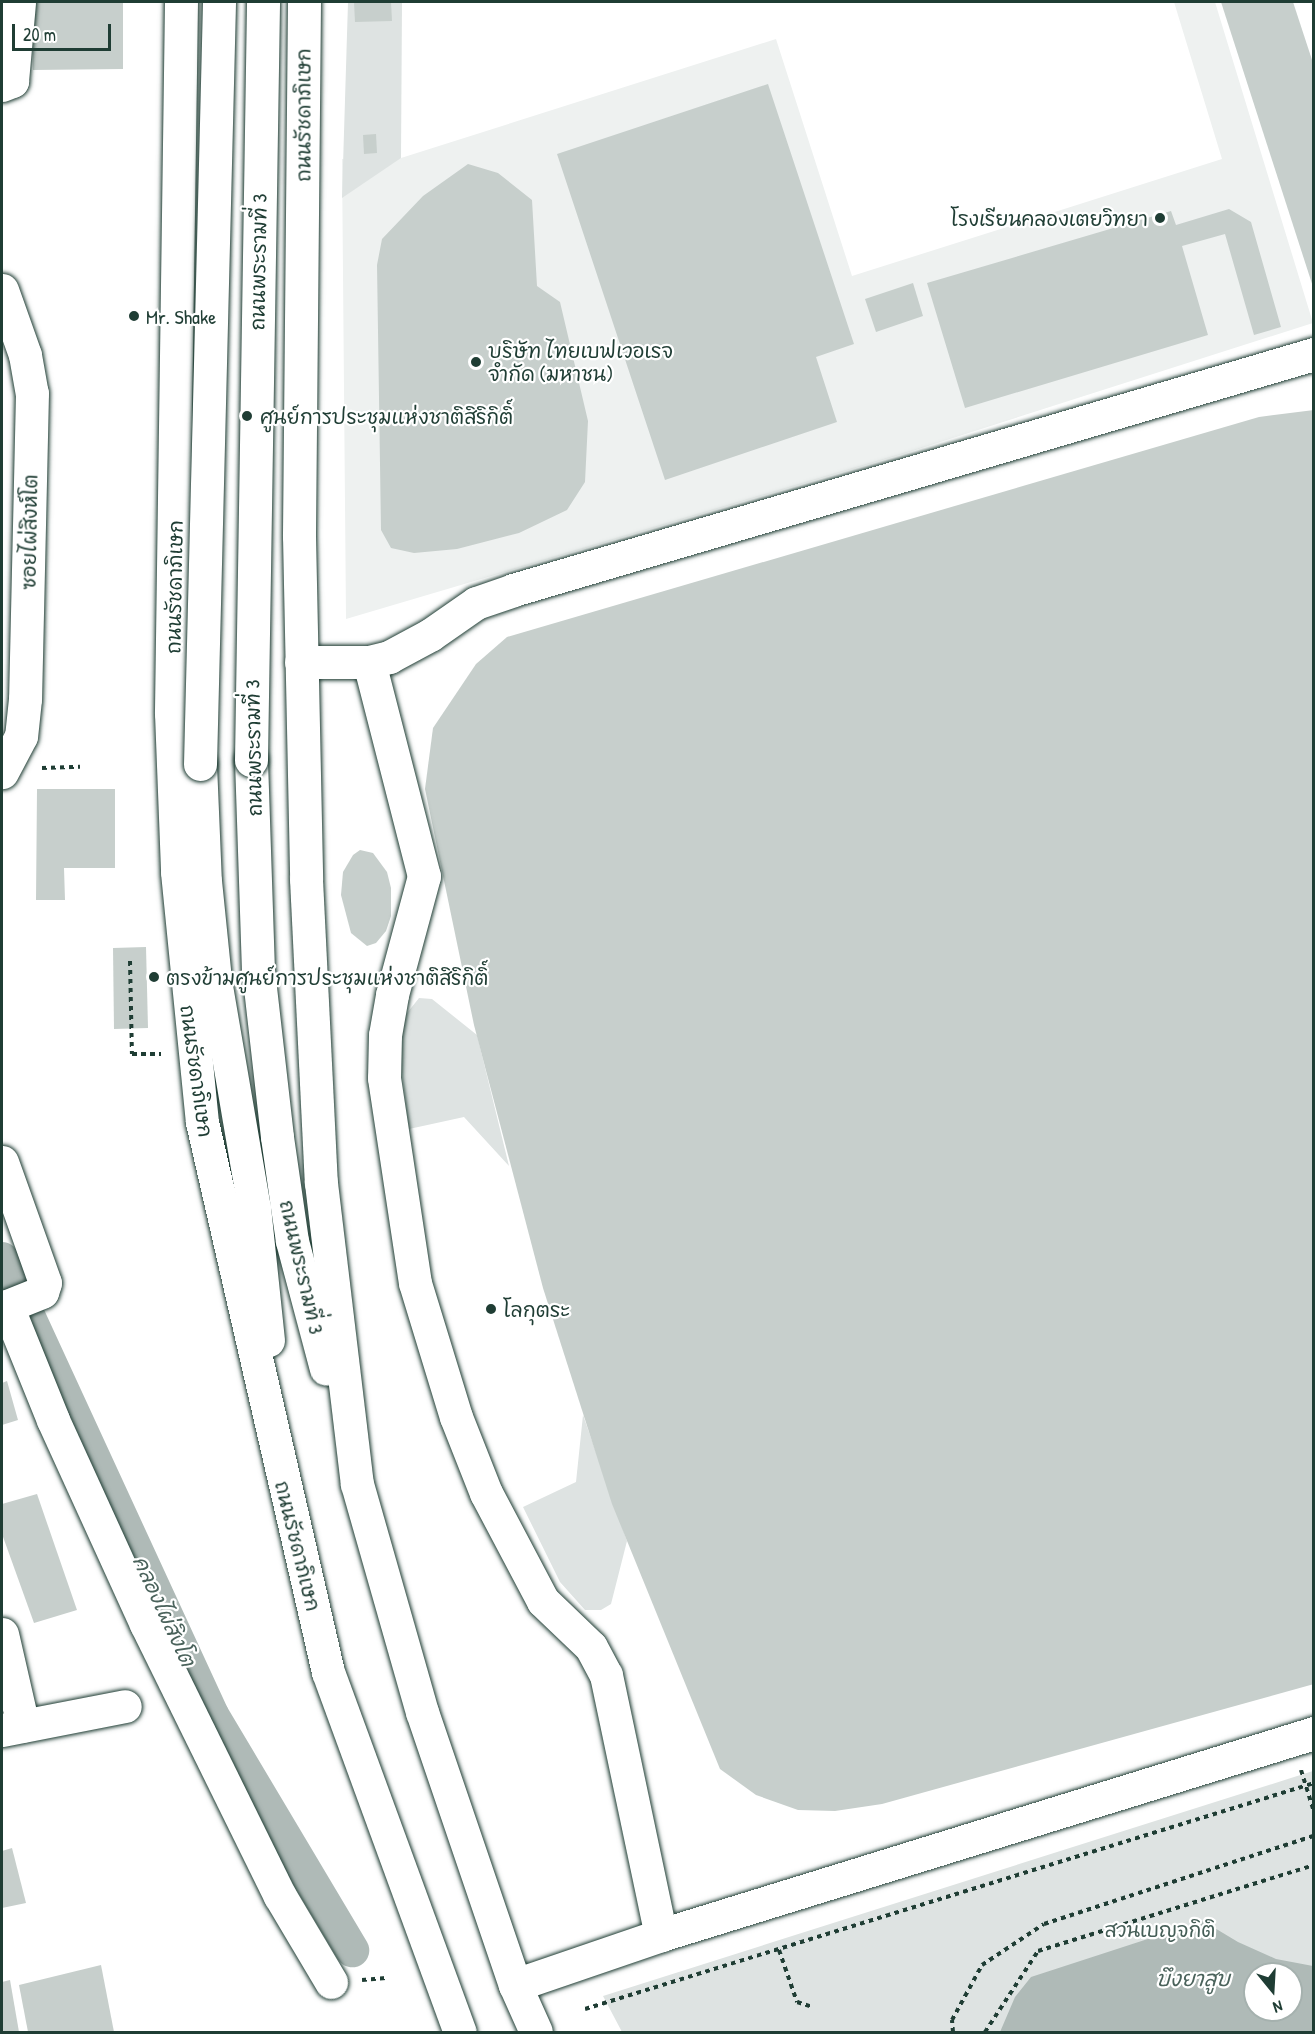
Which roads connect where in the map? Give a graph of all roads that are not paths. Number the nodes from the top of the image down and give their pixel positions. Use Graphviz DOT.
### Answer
graph roads {
  1 [pos="19,2"];
  2 [pos="181,2"];
  3 [pos="219,2"];
  4 [pos="263,2"];
  5 [pos="304,2"];
  6 [pos="2,85"];
  7 [pos="2,290"];
  8 [pos="1314,354"];
  9 [pos="302,662"];
  10 [pos="369,662"];
  11 [pos="2,772"];
  12 [pos="2,1161"];
  13 [pos="4,1307"];
  14 [pos="281,1479"];
  15 [pos="357,1484"];
  16 [pos="2,1634"];
  17 [pos="125,1706"];
  18 [pos="12,1728"];
  19 [pos="1303,1736"];
  20 [pos="661,1935"];
  21 [pos="331,1982"];
  22 [pos="514,1985"];
  23 [pos="460,2032"];
  24 [pos="536,2032"];
  1 -- 6 [label="main road"];
  2 -- 14 [label="main road, ถนนรัชดาภิเษก"];
  3 -- 14 [label="main road, ถนนพระรามที่ 3, bridge"];
  4 -- 15 [label="main road, ถนนพระรามที่ 3, bridge"];
  5 -- 9 [label="main road, ถนนรัชดาภิเษก"];
  7 -- 11 [label="main road, ซอยไผ่สิงห์โต"];
  8 -- 10 [label="main road"];
  9 -- 10 [label="main road"];
  9 -- 15 [label="main road, ถนนรัชดาภิเษก"];
  10 -- 20 [label="main road"];
  12 -- 13 [label="main road"];
  13 -- 21 [label="main road"];
  14 -- 23 [label="main road, ถนนรัชดาภิเษก"];
  15 -- 22 [label="main road, ถนนรัชดาภิเษก"];
  16 -- 18 [label="main road"];
  17 -- 18 [label="main road"];
  19 -- 20 [label="main road"];
  20 -- 22 [label="main road"];
  22 -- 24 [label="main road, ถนนรัชดาภิเษก"];
}
